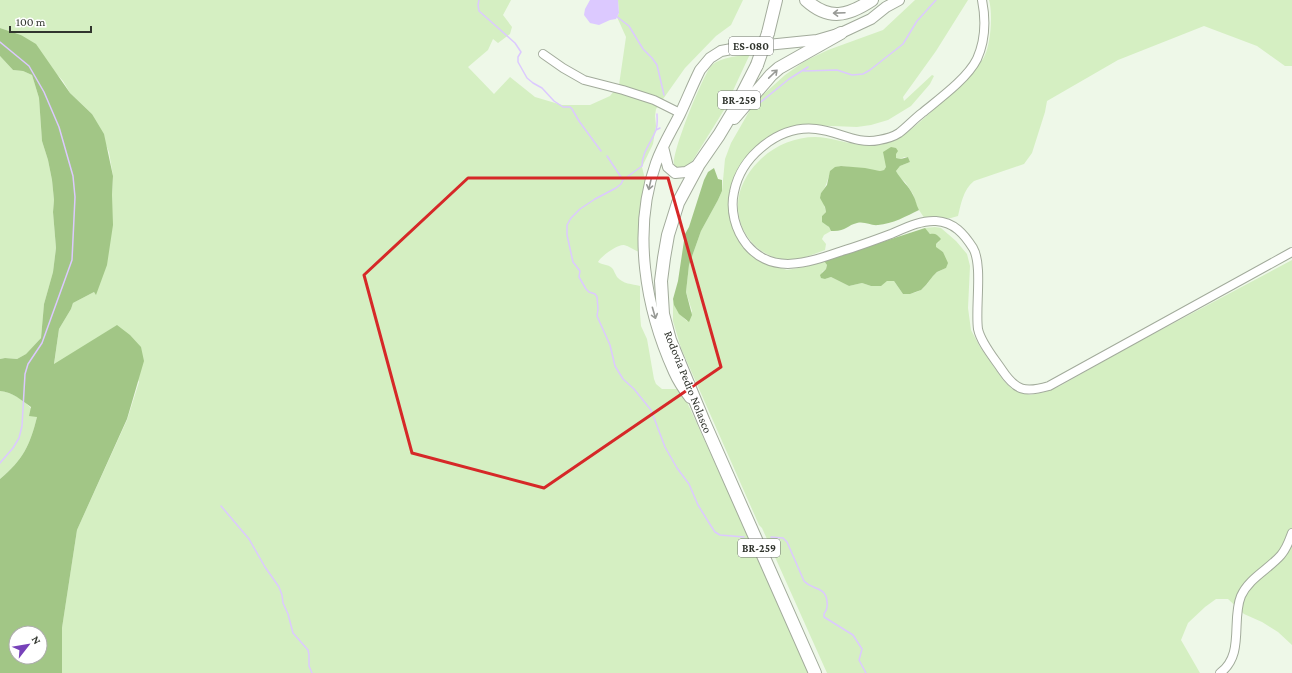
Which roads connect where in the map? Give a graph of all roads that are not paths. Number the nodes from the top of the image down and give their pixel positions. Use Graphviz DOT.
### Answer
graph roads {
  1 [pos="776,0"];
  2 [pos="806,0"];
  3 [pos="872,0"];
  4 [pos="982,0"];
  5 [pos="894,2"];
  6 [pos="841,33"];
  7 [pos="543,54"];
  8 [pos="567,75"];
  9 [pos="577,76"];
  10 [pos="680,113"];
  11 [pos="719,135"];
  12 [pos="663,147"];
  13 [pos="699,164"];
  14 [pos="1292,252"];
  15 [pos="704,422"];
  16 [pos="1292,533"];
  17 [pos="815,673"];
  18 [pos="1220,673"];
  1 -- 11 [label="highway, Rodovia Pedro Nolasco / BR-259, bridge"];
  3 -- 2 [label="highway, one-way"];
  4 -- 14 [label="street"];
  5 -- 6 [label="main road, ES-080"];
  6 -- 10 [label="main road, ES-080"];
  11 -- 6 [label="highway, ES-080, one-way"];
  7 -- 9 [label="street"];
  8 -- 9 [label="street"];
  9 -- 10 [label="street"];
  10 -- 12 [label="main road, ES-080"];
  11 -- 13 [label="highway, Rodovia Pedro Nolasco / BR-259"];
  12 -- 13 [label="main road"];
  12 -- 15 [label="main road, one-way"];
  13 -- 15 [label="highway, Rodovia Pedro Nolasco / BR-259"];
  15 -- 17 [label="highway, Rodovia Pedro Nolasco / BR-259"];
  16 -- 18 [label="street"];
}
